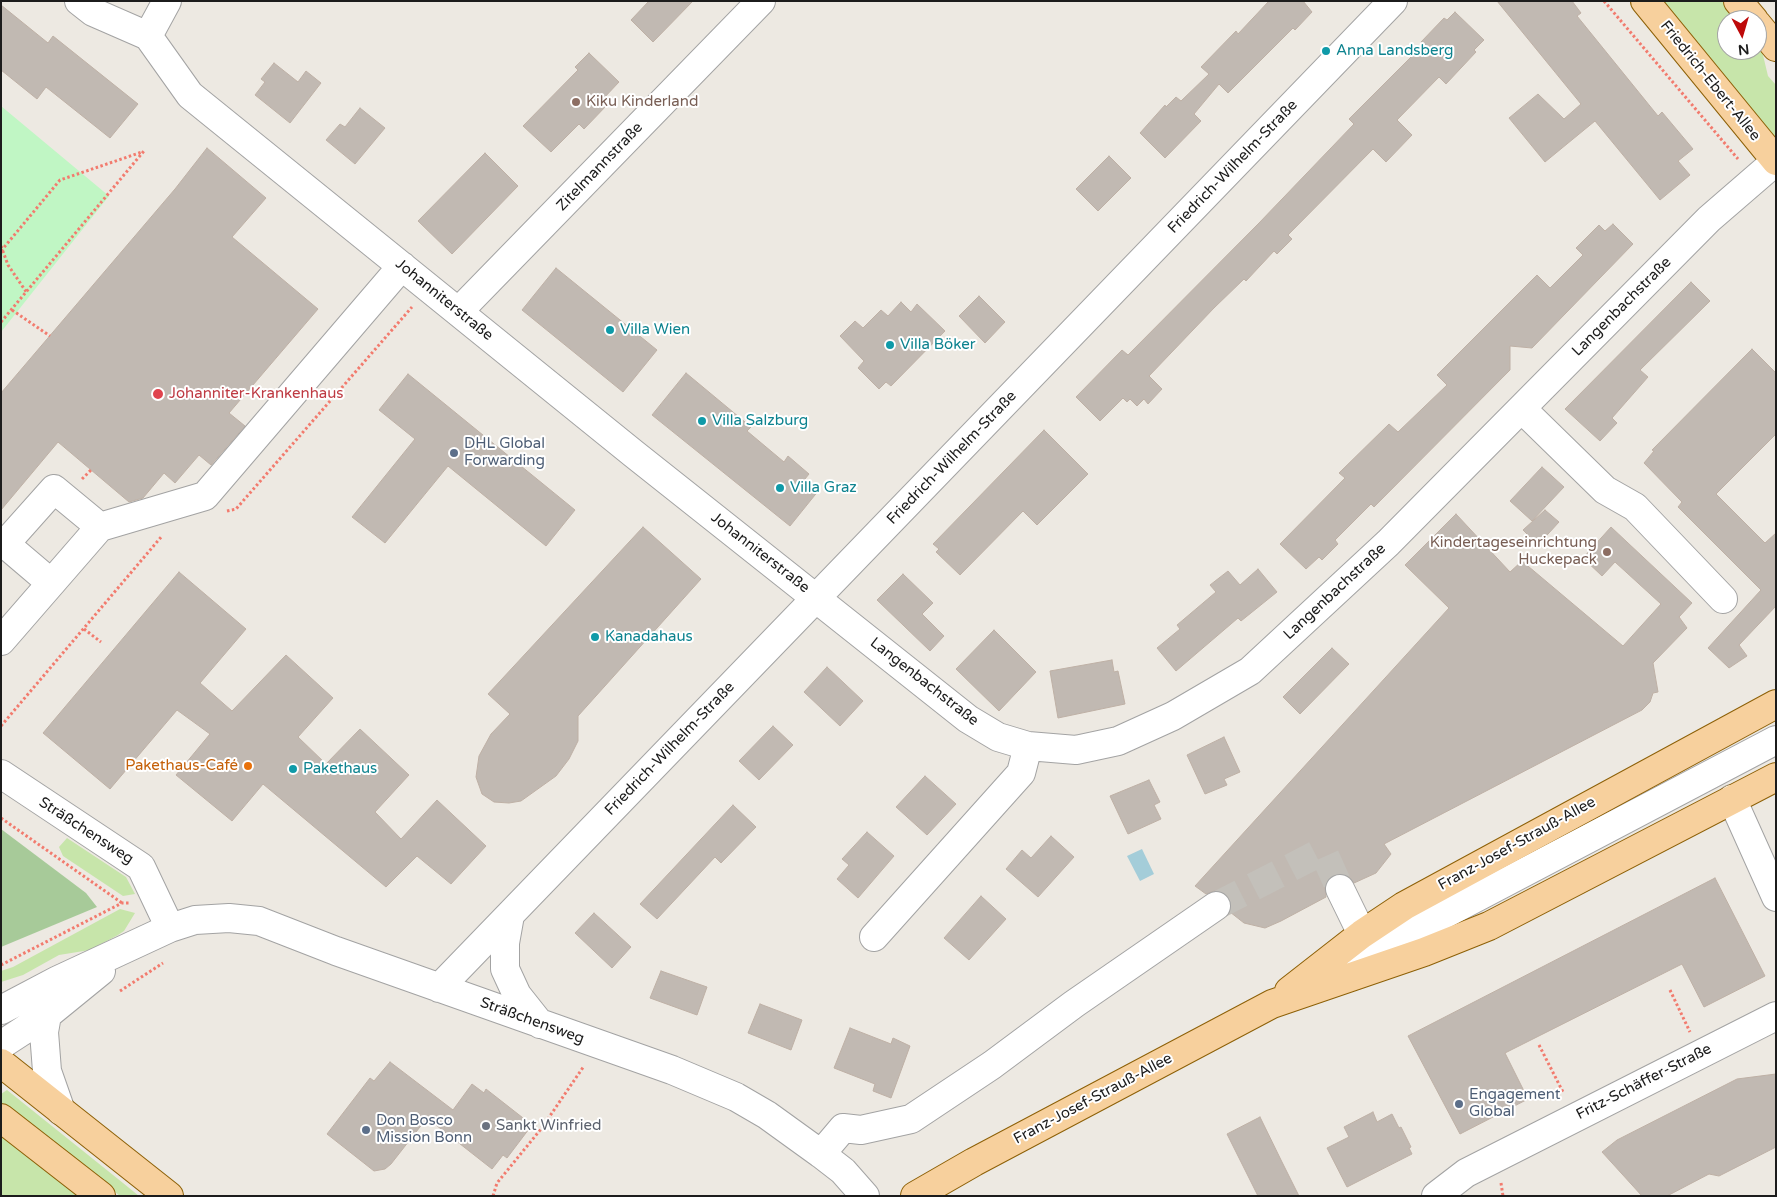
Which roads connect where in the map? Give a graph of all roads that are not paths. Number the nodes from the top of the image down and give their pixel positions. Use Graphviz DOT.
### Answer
graph roads {
  1 [pos="79,1"];
  2 [pos="167,1"];
  3 [pos="761,1"];
  4 [pos="1393,1"];
  5 [pos="1645,1"];
  6 [pos="148,36"];
  7 [pos="1767,36"];
  8 [pos="1776,47"];
  9 [pos="1776,161"];
  10 [pos="402,266"];
  11 [pos="459,311"];
  12 [pos="1522,409"];
  13 [pos="100,526"];
  14 [pos="3,547"];
  15 [pos="51,583"];
  16 [pos="817,598"];
  17 [pos="1723,599"];
  18 [pos="1,641"];
  19 [pos="1776,704"];
  20 [pos="1776,740"];
  21 [pos="1028,746"];
  22 [pos="1,774"];
  23 [pos="1776,776"];
  24 [pos="1732,799"];
  25 [pos="1340,889"];
  26 [pos="1776,896"];
  27 [pos="1216,906"];
  28 [pos="510,915"];
  29 [pos="170,928"];
  30 [pos="1362,934"];
  31 [pos="874,937"];
  32 [pos="131,946"];
  33 [pos="58,980"];
  34 [pos="439,988"];
  35 [pos="1,992"];
  36 [pos="1272,1004"];
  37 [pos="1,1010"];
  38 [pos="47,1015"];
  39 [pos="1776,1016"];
  40 [pos="540,1024"];
  41 [pos="1,1045"];
  42 [pos="1,1063"];
  43 [pos="62,1111"];
  44 [pos="1,1118"];
  45 [pos="822,1154"];
  46 [pos="101,1196"];
  47 [pos="169,1196"];
  48 [pos="865,1196"];
  49 [pos="916,1196"];
  50 [pos="1436,1196"];
  1 -- 6 [label="street"];
  2 -- 6 [label="street"];
  3 -- 11 [label="street, Zitelmannstraße"];
  4 -- 16 [label="street, Friedrich-Wilhelm-Straße"];
  5 -- 9 [label="main road, Friedrich-Ebert-Allee"];
  6 -- 10 [label="street, Johanniterstraße"];
  7 -- 8 [label="main road"];
  9 -- 12 [label="street, Langenbachstraße"];
  10 -- 11 [label="street, Johanniterstraße"];
  10 -- 13 [label="street"];
  11 -- 16 [label="street, Johanniterstraße"];
  12 -- 17 [label="street"];
  12 -- 21 [label="street, Langenbachstraße"];
  13 -- 14 [label="street"];
  13 -- 15 [label="street"];
  14 -- 15 [label="street"];
  15 -- 18 [label="street"];
  16 -- 21 [label="street, Langenbachstraße"];
  16 -- 28 [label="street, Friedrich-Wilhelm-Straße"];
  19 -- 30 [label="main road, Franz-Josef-Strauß-Allee"];
  20 -- 36 [label="street, Franz-Josef-Strauß-Allee"];
  21 -- 31 [label="street"];
  22 -- 29 [label="street, Sträßchensweg"];
  23 -- 24 [label="main road, Franz-Josef-Strauß-Allee"];
  24 -- 26 [label="street"];
  24 -- 36 [label="main road, Franz-Josef-Strauß-Allee"];
  25 -- 30 [label="street"];
  27 -- 45 [label="street"];
  28 -- 34 [label="street, Friedrich-Wilhelm-Straße"];
  28 -- 40 [label="street"];
  29 -- 32 [label="street, Sträßchensweg"];
  29 -- 34 [label="street, Sträßchensweg"];
  30 -- 36 [label="main road, Franz-Josef-Strauß-Allee"];
  32 -- 33 [label="street, Sträßchensweg"];
  32 -- 38 [label="street, Sträßchensweg"];
  33 -- 35 [label="street"];
  33 -- 37 [label="street, Sträßchensweg"];
  34 -- 40 [label="street, Sträßchensweg"];
  36 -- 49 [label="main road, Franz-Josef-Strauß-Allee"];
  38 -- 41 [label="street, Sträßchensweg"];
  38 -- 43 [label="street"];
  39 -- 50 [label="street, Fritz-Schäffer-Straße"];
  40 -- 45 [label="street, Sträßchensweg"];
  42 -- 43 [label="main road"];
  43 -- 47 [label="main road"];
  44 -- 46 [label="main road"];
  45 -- 48 [label="street, Sträßchensweg"];
}
